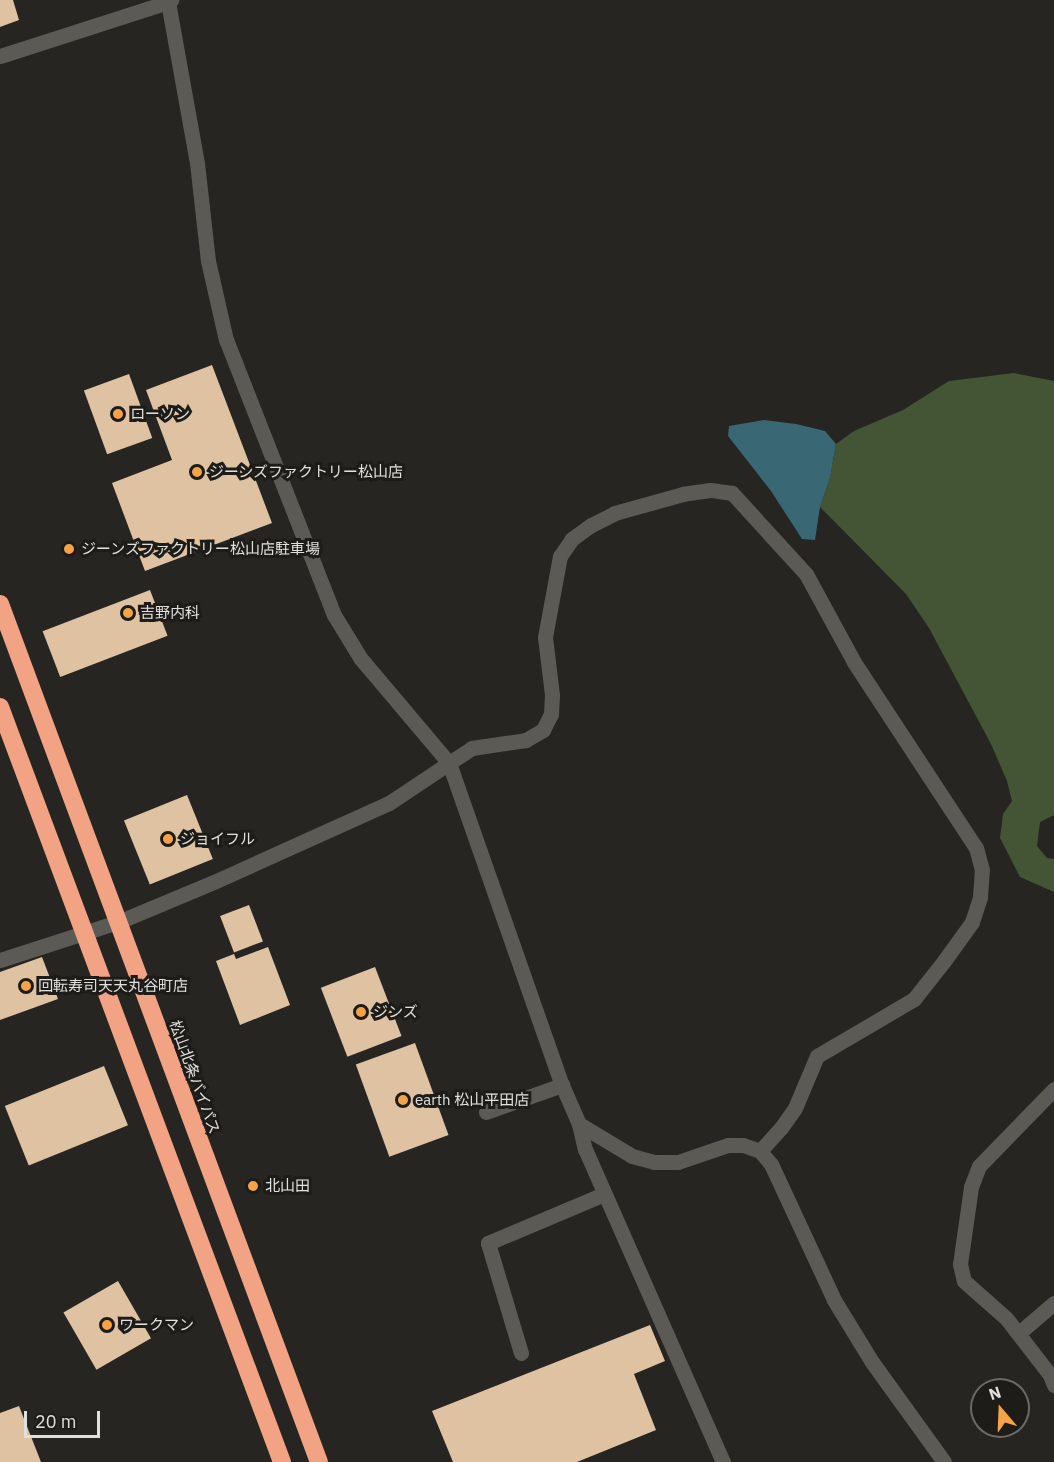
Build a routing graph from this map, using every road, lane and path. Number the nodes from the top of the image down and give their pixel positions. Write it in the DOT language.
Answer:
graph roads {
  1 [pos="170,1"];
  2 [pos="0,56"];
  3 [pos="0,604"];
  4 [pos="0,707"];
  5 [pos="449,763"];
  6 [pos="118,922"];
  7 [pos="86,931"];
  8 [pos="0,960"];
  9 [pos="562,1085"];
  10 [pos="1054,1089"];
  11 [pos="486,1112"];
  12 [pos="579,1124"];
  13 [pos="760,1151"];
  14 [pos="604,1194"];
  15 [pos="1054,1303"];
  16 [pos="1019,1333"];
  17 [pos="521,1353"];
  18 [pos="1054,1385"];
  19 [pos="282,1462"];
  20 [pos="319,1462"];
  21 [pos="723,1462"];
  22 [pos="944,1462"];
  1 -- 2 [label="street"];
  1 -- 5 [label="street"];
  3 -- 6 [label="highway, 松山北条バイパス"];
  4 -- 7 [label="highway"];
  5 -- 6 [label="street"];
  5 -- 9 [label="street"];
  5 -- 13 [label="street"];
  6 -- 7 [label="street"];
  6 -- 20 [label="highway, 松山北条バイパス"];
  7 -- 8 [label="street"];
  7 -- 19 [label="highway"];
  9 -- 11 [label="street"];
  9 -- 12 [label="street"];
  10 -- 16 [label="street"];
  12 -- 13 [label="street"];
  12 -- 14 [label="street"];
  13 -- 22 [label="street"];
  14 -- 17 [label="street"];
  14 -- 21 [label="street"];
  15 -- 16 [label="street"];
  16 -- 18 [label="street"];
}
